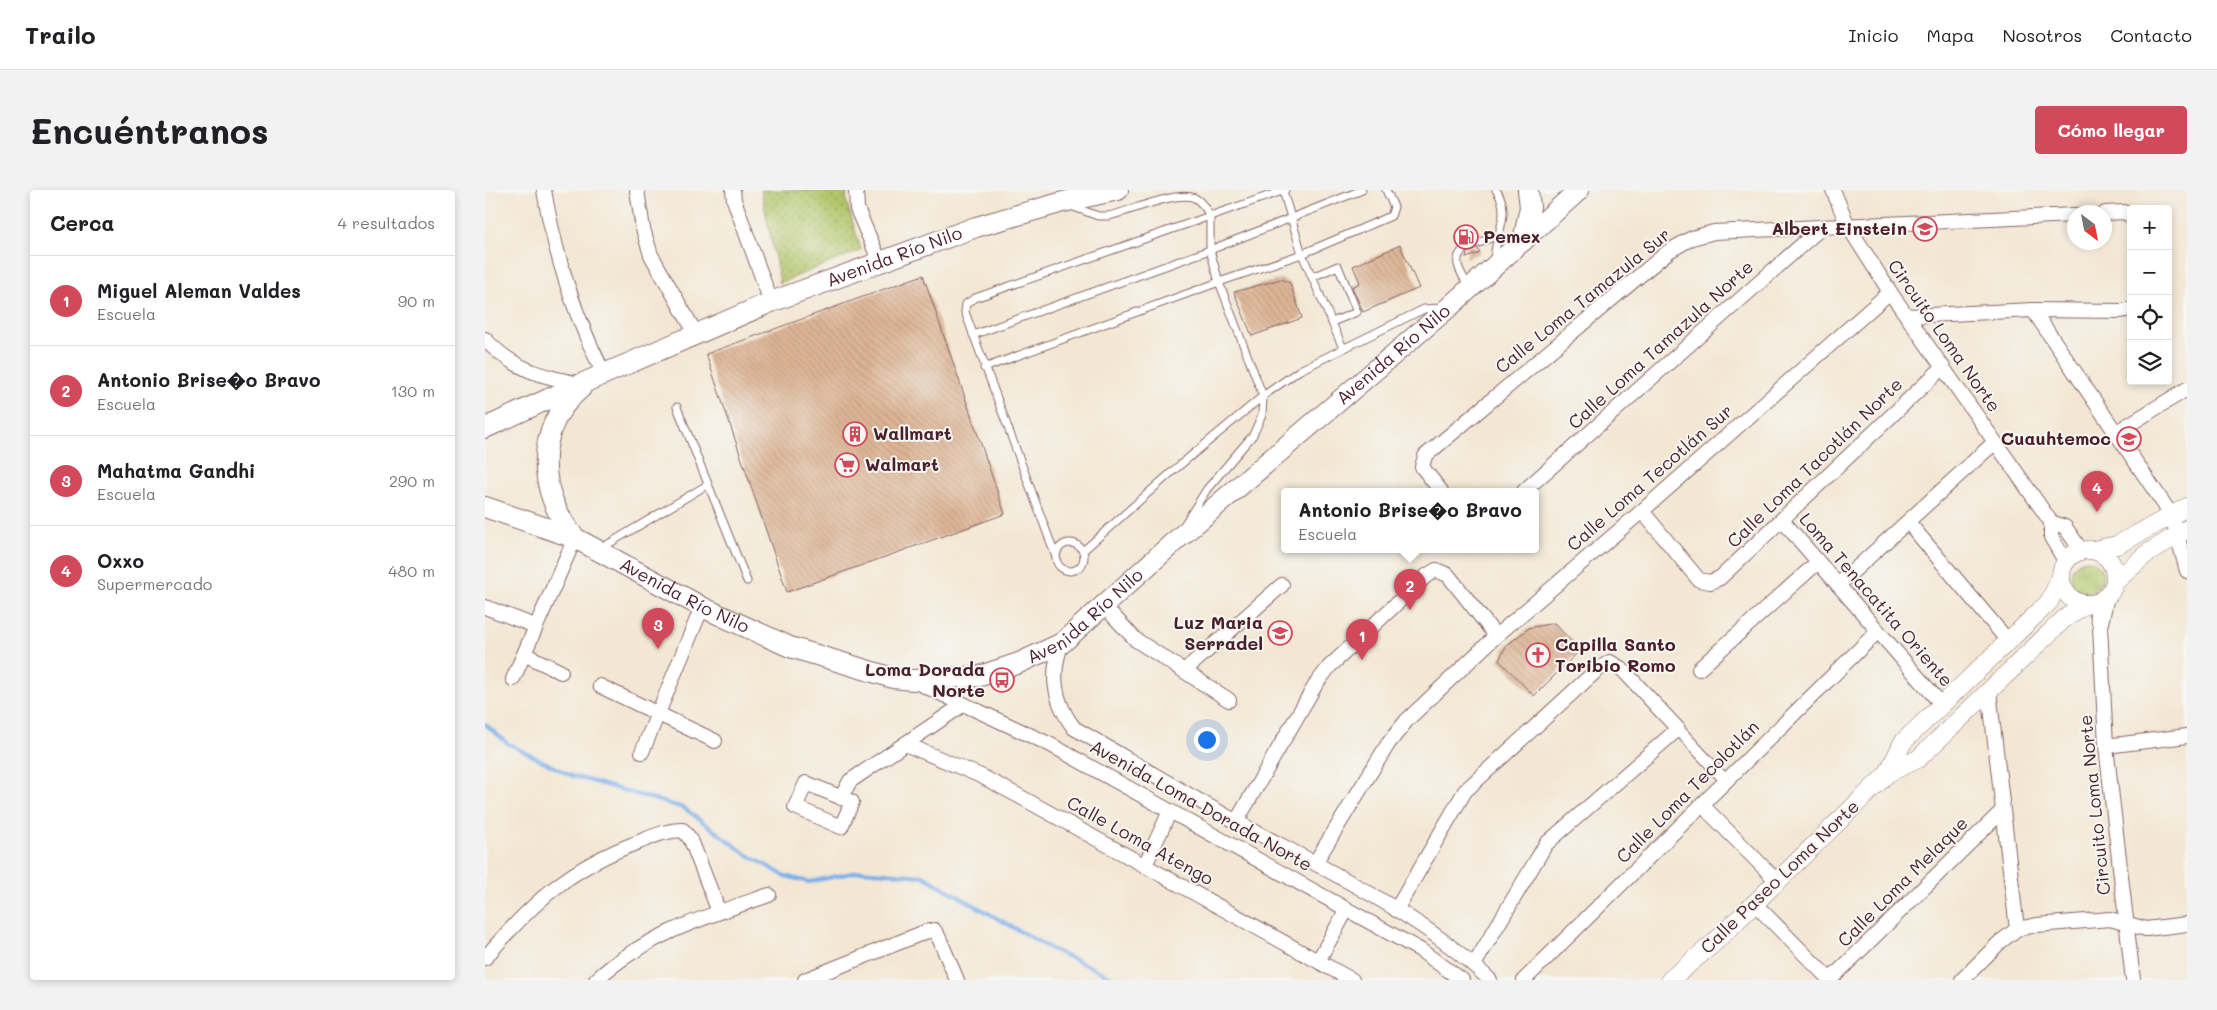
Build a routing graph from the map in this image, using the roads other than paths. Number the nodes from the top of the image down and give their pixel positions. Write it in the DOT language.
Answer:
graph roads {
  1 [pos="545,190"];
  2 [pos="637,190"];
  3 [pos="733,190"];
  4 [pos="856,190"];
  5 [pos="1118,190"];
  6 [pos="1362,190"];
  7 [pos="1386,190"];
  8 [pos="1496,190"];
  9 [pos="1528,190"];
  10 [pos="1579,190"];
  11 [pos="1833,190"];
  12 [pos="1284,191"];
  13 [pos="1063,202"];
  14 [pos="2112,213"];
  15 [pos="2127,214"];
  16 [pos="2067,215"];
  17 [pos="1210,216"];
  18 [pos="1291,216"];
  19 [pos="1848,226"];
  20 [pos="1822,227"];
  21 [pos="1498,235"];
  22 [pos="1523,241"];
  23 [pos="1476,244"];
  24 [pos="1210,250"];
  25 [pos="1463,250"];
  26 [pos="1302,254"];
  27 [pos="880,262"];
  28 [pos="1494,266"];
  29 [pos="1312,277"];
  30 [pos="1219,282"];
  31 [pos="1470,288"];
  32 [pos="1890,292"];
  33 [pos="771,302"];
  34 [pos="1448,308"];
  35 [pos="2033,310"];
  36 [pos="2127,310"];
  37 [pos="1907,316"];
  38 [pos="1332,322"];
  39 [pos="696,334"];
  40 [pos="973,335"];
  41 [pos="485,339"];
  42 [pos="1343,348"];
  43 [pos="1943,367"];
  44 [pos="984,368"];
  45 [pos="604,374"];
  46 [pos="581,384"];
  47 [pos="2187,389"];
  48 [pos="1263,396"];
  49 [pos="677,407"];
  50 [pos="485,428"];
  51 [pos="2115,433"];
  52 [pos="1995,442"];
  53 [pos="707,484"];
  54 [pos="1439,488"];
  55 [pos="1527,488"];
  56 [pos="487,504"];
  57 [pos="2180,511"];
  58 [pos="1642,512"];
  59 [pos="1782,520"];
  60 [pos="1908,522"];
  61 [pos="2051,522"];
  62 [pos="2182,532"];
  63 [pos="575,538"];
  64 [pos="1174,542"];
  65 [pos="598,550"];
  66 [pos="2087,550"];
  67 [pos="1083,551"];
  68 [pos="1055,557"];
  69 [pos="2065,561"];
  70 [pos="1818,562"];
  71 [pos="2187,571"];
  72 [pos="2061,579"];
  73 [pos="747,581"];
  74 [pos="1282,585"];
  75 [pos="1838,585"];
  76 [pos="2100,597"];
  77 [pos="1103,606"];
  78 [pos="485,607"];
  79 [pos="702,607"];
  80 [pos="535,626"];
  81 [pos="1878,631"];
  82 [pos="1496,636"];
  83 [pos="2008,641"];
  84 [pos="1062,643"];
  85 [pos="524,654"];
  86 [pos="1699,669"];
  87 [pos="1184,671"];
  88 [pos="561,672"];
  89 [pos="513,679"];
  90 [pos="913,680"];
  91 [pos="601,686"];
  92 [pos="1989,691"];
  93 [pos="1229,700"];
  94 [pos="964,704"];
  95 [pos="1942,705"];
  96 [pos="658,714"];
  97 [pos="1678,729"];
  98 [pos="2187,736"];
  99 [pos="715,742"];
  100 [pos="905,744"];
  101 [pos="2107,746"];
  102 [pos="642,752"];
  103 [pos="1888,773"];
  104 [pos="1726,781"];
  105 [pos="841,798"];
  106 [pos="1702,805"];
  107 [pos="1170,811"];
  108 [pos="2002,811"];
  109 [pos="1236,822"];
  110 [pos="1315,863"];
  111 [pos="1145,865"];
  112 [pos="1777,882"];
  113 [pos="769,895"];
  114 [pos="1755,904"];
  115 [pos="1347,909"];
  116 [pos="1396,910"];
  117 [pos="719,912"];
  118 [pos="2126,924"];
  119 [pos="2187,924"];
  120 [pos="2017,929"];
  121 [pos="485,958"];
  122 [pos="1318,961"];
  123 [pos="1474,965"];
  124 [pos="596,980"];
  125 [pos="805,980"];
  126 [pos="957,980"];
  127 [pos="1352,980"];
  128 [pos="1461,980"];
  129 [pos="1490,980"];
  130 [pos="1524,980"];
  131 [pos="1670,980"];
  132 [pos="1830,980"];
  133 [pos="1962,980"];
  134 [pos="2133,980"];
  1 -- 45 [label="street"];
  2 -- 39 [label="street"];
  3 -- 33 [label="street"];
  4 -- 27 [label="street"];
  5 -- 13 [label="main road, Avenida Río Nilo"];
  6 -- 18 [label="lane"];
  7 -- 26 [label="lane"];
  8 -- 21 [label="lane"];
  9 -- 22 [label="main road"];
  10 -- 22 [label="main road, Avenida Río Nilo"];
  11 -- 19 [label="street, Circuito Loma Norte"];
  12 -- 17 [label="lane"];
  12 -- 18 [label="lane"];
  13 -- 17 [label="lane"];
  13 -- 27 [label="main road, Avenida Río Nilo"];
  14 -- 15 [label="street"];
  16 -- 19 [label="street, Calle Loma Tamazula Sur"];
  17 -- 24 [label="lane"];
  17 -- 40 [label="lane"];
  18 -- 24 [label="lane"];
  18 -- 26 [label="lane"];
  19 -- 20 [label="street, Calle Loma Tamazula Sur"];
  19 -- 32 [label="street, Circuito Loma Norte"];
  20 -- 54 [label="street, Calle Loma Tamazula Sur"];
  20 -- 55 [label="street, Calle Loma Tamazula Norte"];
  21 -- 23 [label="lane"];
  21 -- 28 [label="lane"];
  22 -- 28 [label="main road, Avenida Río Nilo"];
  24 -- 30 [label="lane"];
  24 -- 40 [label="lane"];
  25 -- 31 [label="lane"];
  26 -- 29 [label="lane"];
  26 -- 30 [label="lane"];
  27 -- 33 [label="main road, Avenida Río Nilo"];
  28 -- 31 [label="main road, Avenida Río Nilo"];
  29 -- 38 [label="lane"];
  29 -- 38 [label="lane"];
  30 -- 44 [label="lane"];
  30 -- 48 [label="lane"];
  31 -- 34 [label="main road, Avenida Río Nilo"];
  32 -- 37 [label="street, Circuito Loma Norte"];
  32 -- 58 [label="street, Calle Loma Tecotlán Sur"];
  33 -- 39 [label="main road, Avenida Río Nilo"];
  34 -- 42 [label="lane"];
  34 -- 64 [label="main road, Avenida Río Nilo"];
  35 -- 36 [label="street"];
  35 -- 37 [label="street"];
  35 -- 51 [label="street"];
  37 -- 43 [label="street, Circuito Loma Norte"];
  38 -- 42 [label="lane"];
  39 -- 45 [label="main road, Avenida Río Nilo"];
  40 -- 44 [label="lane"];
  41 -- 46 [label="street"];
  42 -- 48 [label="lane"];
  43 -- 52 [label="street, Circuito Loma Norte"];
  43 -- 59 [label="street, Calle Loma Tacotlán Norte"];
  44 -- 68 [label="lane"];
  45 -- 46 [label="main road, Avenida Río Nilo"];
  45 -- 63 [label="main road"];
  46 -- 50 [label="main road, Avenida Río Nilo"];
  47 -- 51 [label="street"];
  48 -- 64 [label="lane"];
  48 -- 67 [label="lane"];
  49 -- 53 [label="lane"];
  51 -- 57 [label="street"];
  52 -- 60 [label="street"];
  52 -- 61 [label="street, Circuito Loma Norte"];
  53 -- 65 [label="lane"];
  53 -- 73 [label="lane"];
  56 -- 63 [label="main road, Avenida Río Nilo"];
  57 -- 62 [label="street"];
  57 -- 66 [label="street"];
  58 -- 59 [label="street, Calle Loma Tacotlán Norte"];
  58 -- 82 [label="street, Calle Loma Tecotlán Sur"];
  59 -- 70 [label="street, Loma Tenacatita Oriente"];
  60 -- 75 [label="street"];
  60 -- 83 [label="street"];
  61 -- 66 [label="street, Circuito Loma Norte"];
  61 -- 69 [label="street, Circuito Loma Norte"];
  62 -- 71 [label="street"];
  62 -- 76 [label="street, Calle Paseo Loma Norte"];
  63 -- 65 [label="main road, Avenida Río Nilo"];
  63 -- 80 [label="street"];
  64 -- 77 [label="main road, Avenida Río Nilo"];
  65 -- 79 [label="main road, Avenida Río Nilo"];
  66 -- 69 [label="street"];
  66 -- 76 [label="street"];
  67 -- 68 [label="lane"];
  67 -- 68 [label="lane"];
  69 -- 72 [label="street"];
  70 -- 75 [label="street, Loma Tenacatita Oriente"];
  70 -- 86 [label="street"];
  72 -- 76 [label="street"];
  72 -- 83 [label="street, Calle Paseo Loma Norte"];
  74 -- 87 [label="street"];
  75 -- 81 [label="street, Loma Tenacatita Oriente"];
  76 -- 92 [label="street, Calle Paseo Loma Norte"];
  76 -- 101 [label="street, Circuito Loma Norte"];
  77 -- 84 [label="main road, Avenida Río Nilo"];
  77 -- 87 [label="street"];
  78 -- 80 [label="street"];
  79 -- 90 [label="main road, Avenida Río Nilo"];
  79 -- 96 [label="street"];
  80 -- 85 [label="street"];
  81 -- 95 [label="street, Loma Tenacatita Oriente"];
  81 -- 104 [label="street, Calle Loma Tecolotlán"];
  82 -- 109 [label="street"];
  82 -- 110 [label="street, Calle Loma Tecotlán Sur"];
  83 -- 95 [label="street, Calle Paseo Loma Norte"];
  84 -- 90 [label="main road, Avenida Río Nilo"];
  84 -- 109 [label="street, Avenida Loma Dorada Norte"];
  85 -- 88 [label="street"];
  85 -- 89 [label="street"];
  87 -- 93 [label="street"];
  90 -- 94 [label="street, Avenida Loma Dorada Norte"];
  91 -- 96 [label="street"];
  92 -- 103 [label="street, Calle Paseo Loma Norte"];
  92 -- 108 [label="street"];
  94 -- 100 [label="street"];
  94 -- 107 [label="street, Avenida Loma Dorada Norte"];
  95 -- 103 [label="street, Calle Paseo Loma Norte"];
  96 -- 99 [label="street"];
  96 -- 102 [label="street"];
  97 -- 104 [label="street"];
  97 -- 116 [label="street"];
  97 -- 123 [label="street"];
  98 -- 101 [label="street"];
  100 -- 105 [label="street"];
  100 -- 111 [label="street, Calle Loma Atengo"];
  101 -- 118 [label="street, Circuito Loma Norte"];
  103 -- 112 [label="street, Calle Paseo Loma Norte"];
  104 -- 106 [label="street, Calle Loma Tecolotlán"];
  106 -- 112 [label="street"];
  106 -- 130 [label="street, Calle Loma Tecolotlán"];
  107 -- 111 [label="street"];
  107 -- 115 [label="street, Avenida Loma Dorada Norte"];
  108 -- 120 [label="street"];
  108 -- 132 [label="street, Calle Loma Melaque"];
  109 -- 110 [label="street, Avenida Loma Dorada Norte"];
  110 -- 116 [label="street, Avenida Loma Dorada Norte"];
  111 -- 122 [label="street, Calle Loma Atengo"];
  112 -- 114 [label="street, Calle Paseo Loma Norte"];
  113 -- 117 [label="street"];
  114 -- 131 [label="street, Calle Paseo Loma Norte"];
  114 -- 132 [label="street"];
  115 -- 122 [label="street"];
  115 -- 128 [label="street, Avenida Loma Dorada Norte"];
  116 -- 123 [label="street, Avenida Loma Dorada Norte"];
  117 -- 121 [label="street"];
  117 -- 124 [label="street"];
  118 -- 119 [label="street"];
  118 -- 120 [label="street"];
  118 -- 134 [label="street, Circuito Loma Norte"];
  120 -- 133 [label="street"];
  122 -- 127 [label="street, Calle Loma Atengo"];
  123 -- 129 [label="street, Avenida Loma Dorada Norte"];
  125 -- 126 [label="street"];
}
